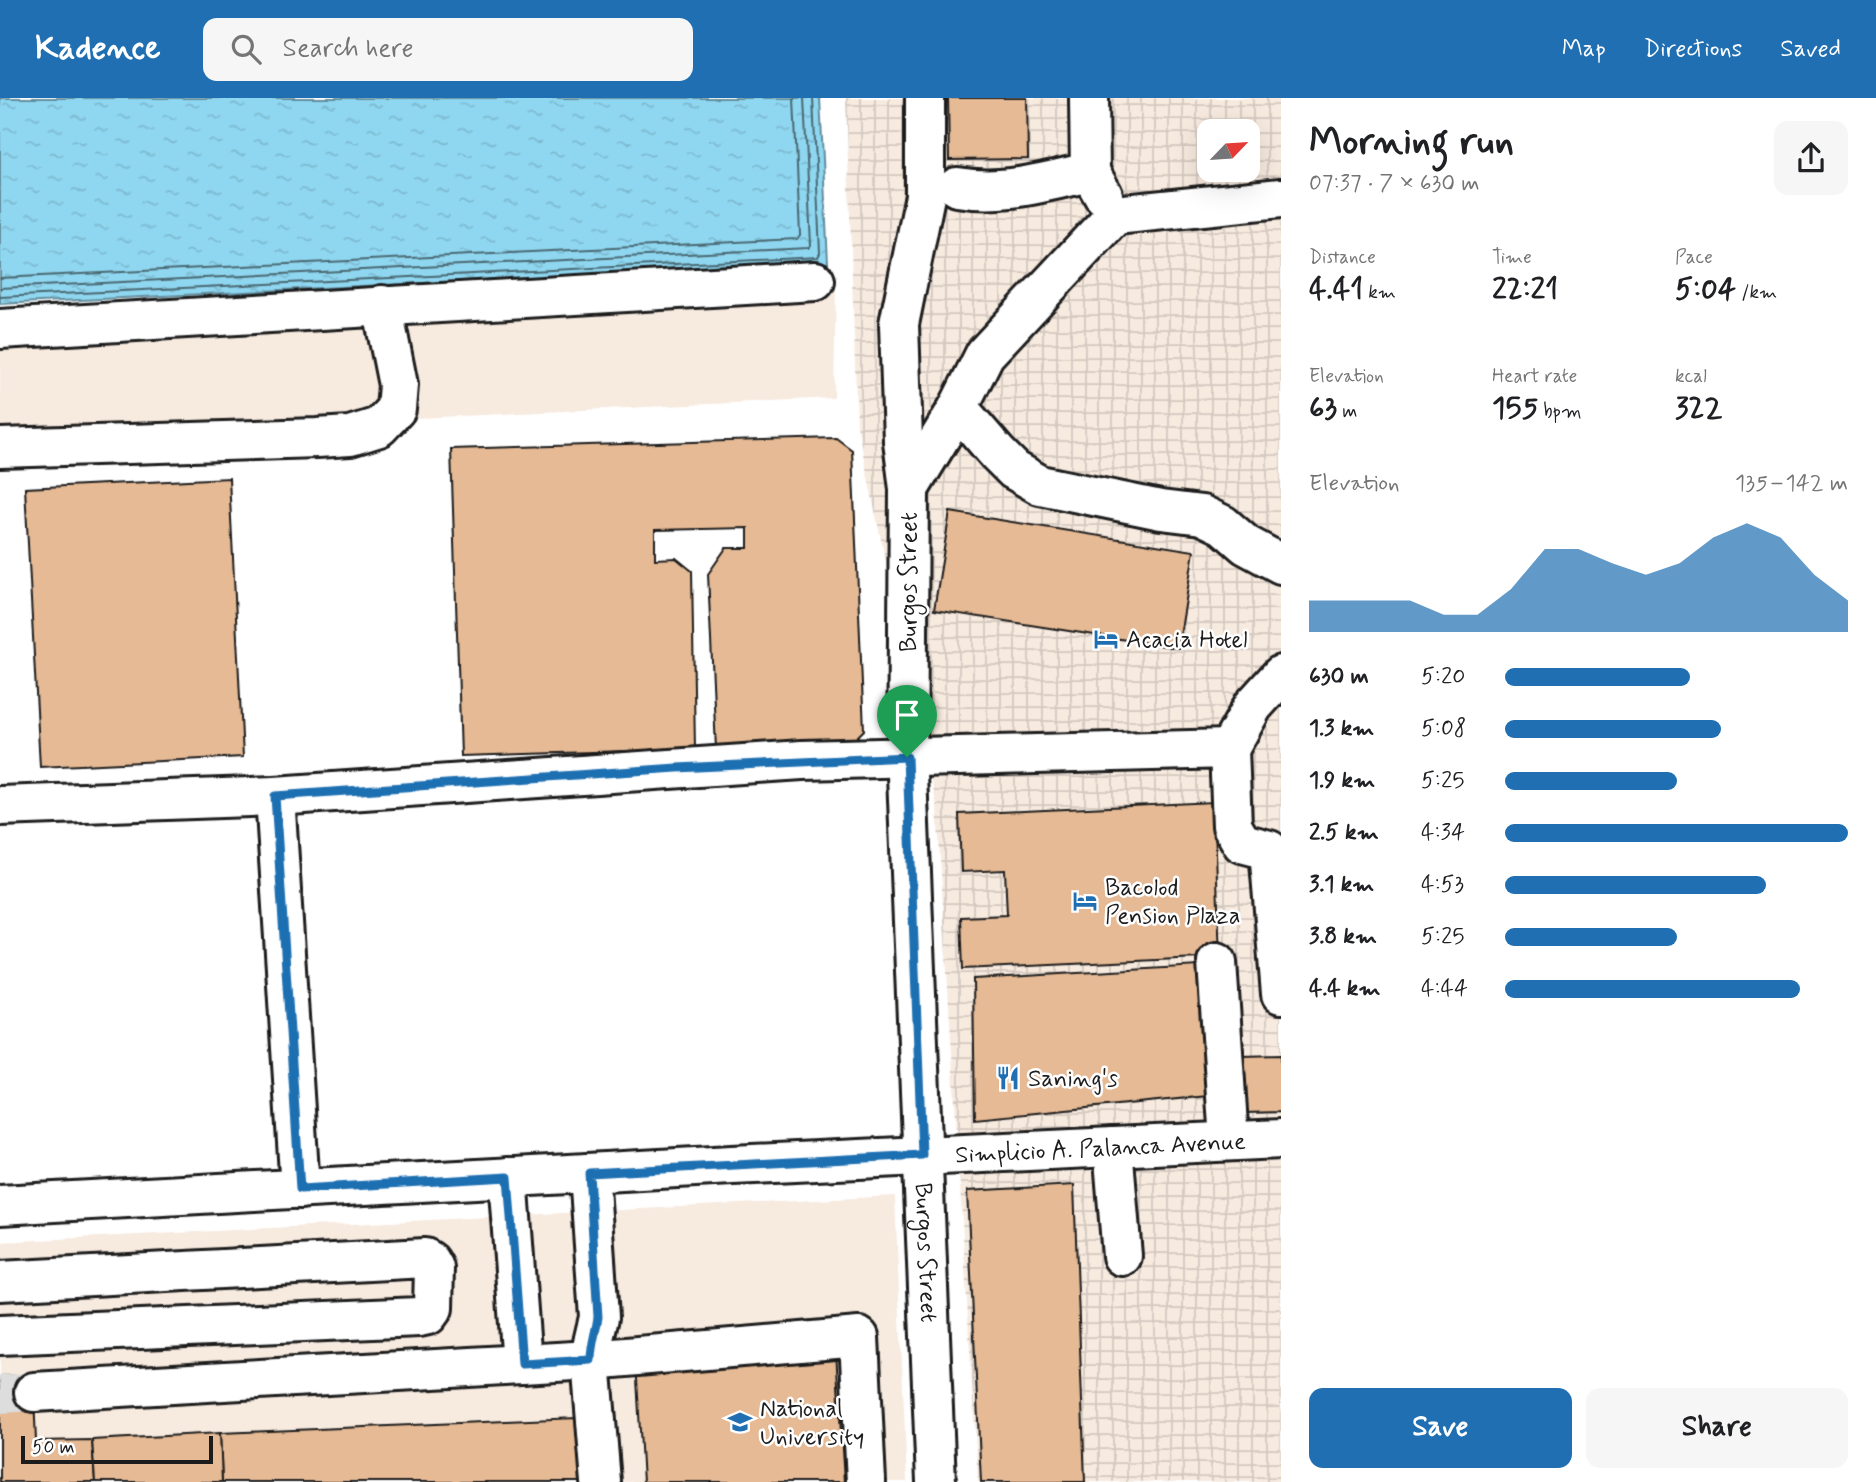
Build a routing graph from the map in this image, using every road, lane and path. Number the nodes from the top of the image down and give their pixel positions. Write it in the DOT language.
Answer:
graph roads {
  1 [pos="925,98"];
  2 [pos="1089,98"];
  3 [pos="1090,172"];
  4 [pos="957,187"];
  5 [pos="1281,198"];
  6 [pos="1115,215"];
  7 [pos="815,281"];
  8 [pos="382,305"];
  9 [pos="0,329"];
  10 [pos="958,408"];
  11 [pos="0,448"];
  12 [pos="909,489"];
  13 [pos="1281,564"];
  14 [pos="1281,675"];
  15 [pos="1229,749"];
  16 [pos="907,757"];
  17 [pos="275,796"];
  18 [pos="0,806"];
  19 [pos="1275,849"];
  20 [pos="1217,962"];
  21 [pos="1281,994"];
  22 [pos="1281,1139"];
  23 [pos="1229,1141"];
  24 [pos="1113,1147"];
  25 [pos="922,1155"];
  26 [pos="577,1173"];
  27 [pos="508,1177"];
  28 [pos="300,1189"];
  29 [pos="0,1205"];
  30 [pos="1122,1256"];
  31 [pos="0,1281"];
  32 [pos="330,1319"];
  33 [pos="0,1335"];
  34 [pos="591,1353"];
  35 [pos="522,1364"];
  36 [pos="333,1375"];
  37 [pos="34,1392"];
  38 [pos="601,1482"];
  39 [pos="866,1482"];
  40 [pos="936,1482"];
  1 -- 12 [label="street"];
  2 -- 3 [label="street"];
  3 -- 4 [label="street"];
  3 -- 6 [label="street"];
  5 -- 6 [label="street"];
  6 -- 10 [label="street, Burgos Street"];
  7 -- 8 [label="street"];
  8 -- 9 [label="street"];
  8 -- 11 [label="street"];
  10 -- 12 [label="street, Burgos Street"];
  10 -- 13 [label="street"];
  12 -- 16 [label="street, Burgos Street"];
  14 -- 15 [label="street"];
  15 -- 16 [label="street"];
  15 -- 19 [label="street"];
  16 -- 17 [label="street"];
  16 -- 25 [label="street, Burgos Street"];
  17 -- 18 [label="street"];
  17 -- 28 [label="street"];
  19 -- 21 [label="street"];
  20 -- 23 [label="street"];
  22 -- 23 [label="street, Simplicio A. Palanca Avenue"];
  23 -- 24 [label="street, Simplicio A. Palanca Avenue"];
  24 -- 25 [label="street, Simplicio A. Palanca Avenue"];
  24 -- 30 [label="street"];
  25 -- 26 [label="street, Simplicio A. Palanca Avenue"];
  25 -- 40 [label="street, Burgos Street"];
  26 -- 27 [label="street, Simplicio A. Palanca Avenue"];
  26 -- 34 [label="street"];
  27 -- 28 [label="street, Simplicio A. Palanca Avenue"];
  27 -- 35 [label="street"];
  28 -- 29 [label="street, Simplicio A. Palanca Avenue"];
  31 -- 32 [label="street"];
  32 -- 33 [label="street"];
  32 -- 36 [label="street"];
  34 -- 35 [label="street"];
  34 -- 38 [label="street"];
  34 -- 39 [label="street"];
  35 -- 36 [label="street"];
  36 -- 37 [label="street"];
}
